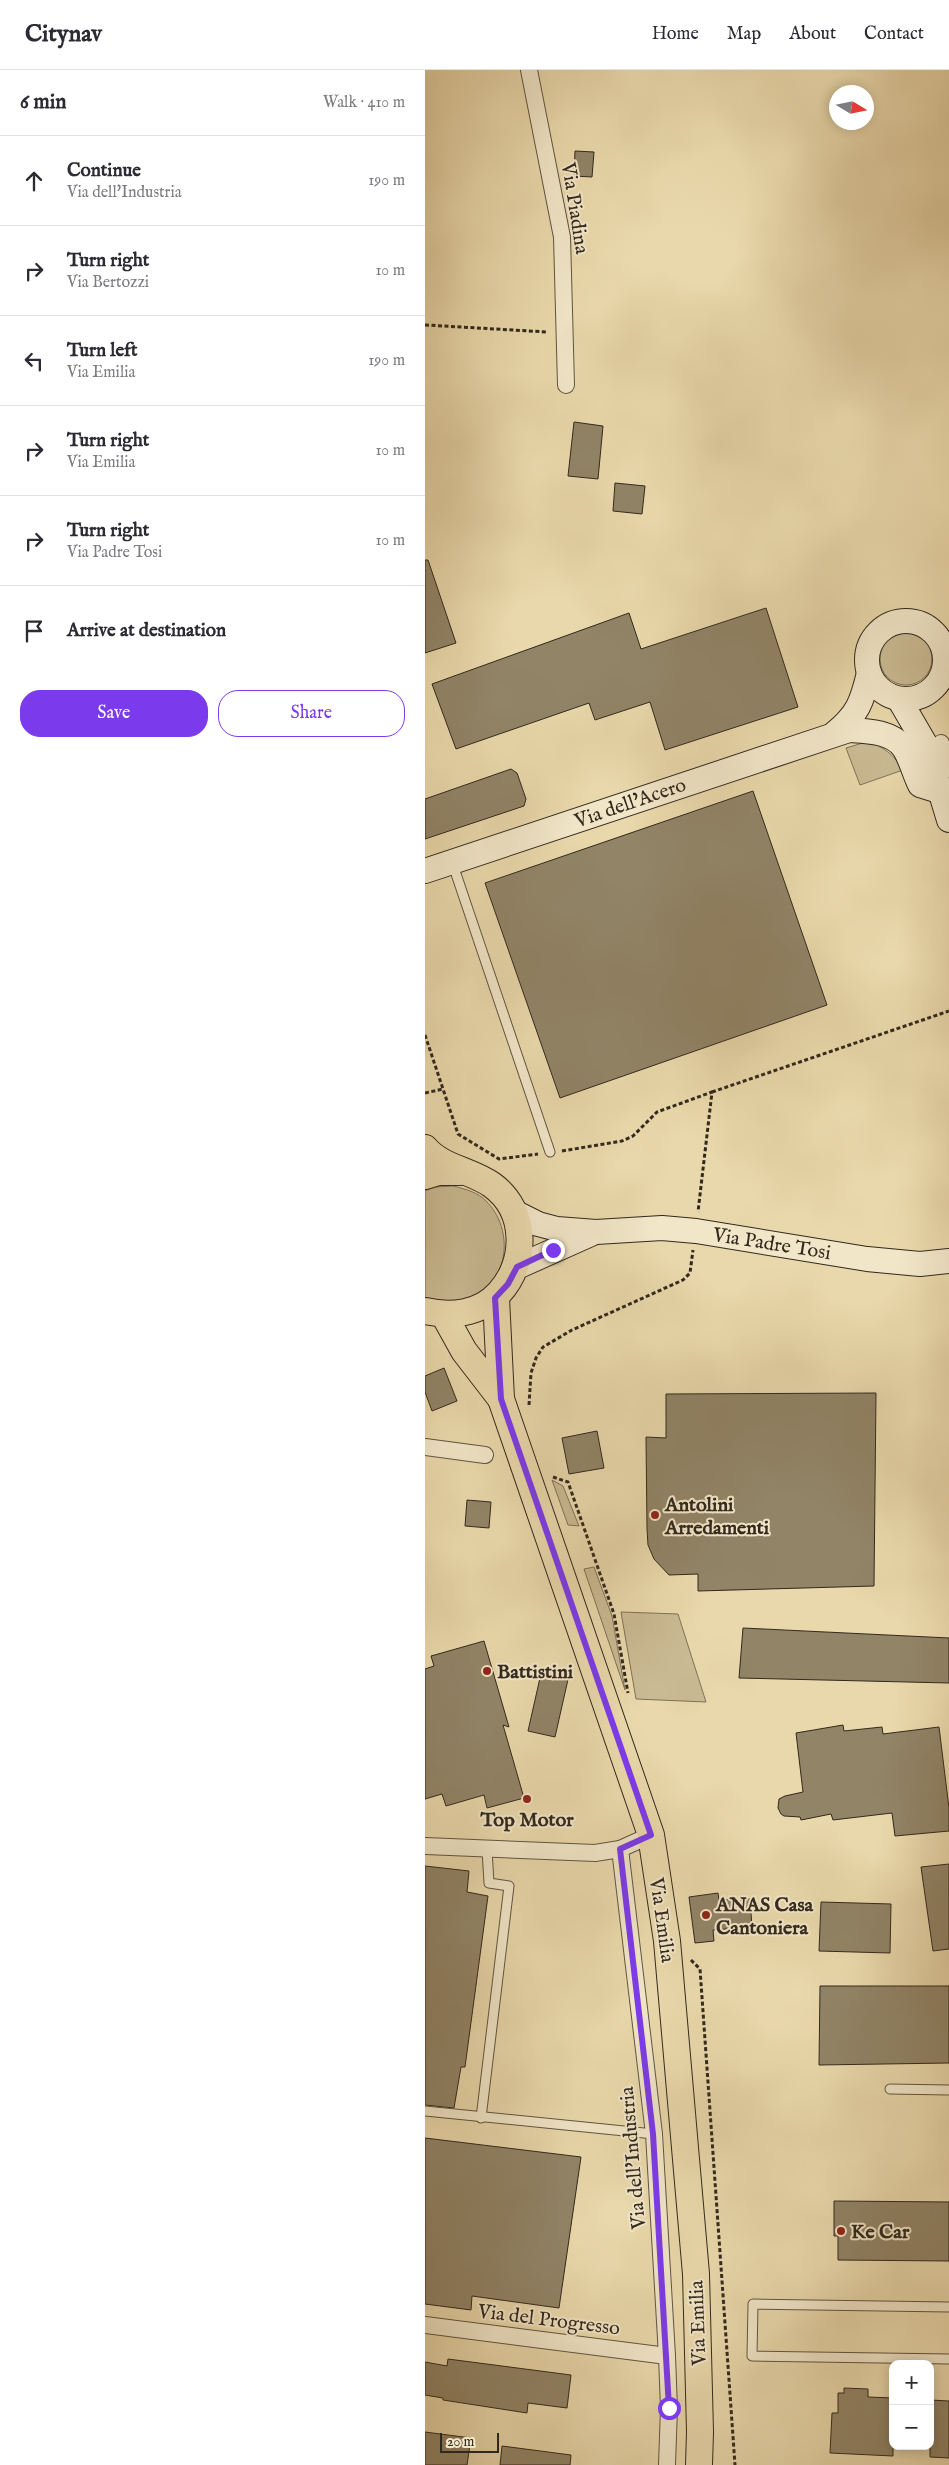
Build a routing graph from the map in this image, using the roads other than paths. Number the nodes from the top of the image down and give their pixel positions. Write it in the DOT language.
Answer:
graph roads {
  1 [pos="529,70"];
  2 [pos="566,385"];
  3 [pos="944,639"];
  4 [pos="869,673"];
  5 [pos="940,679"];
  6 [pos="895,698"];
  7 [pos="842,731"];
  8 [pos="939,743"];
  9 [pos="949,769"];
  10 [pos="939,791"];
  11 [pos="949,820"];
  12 [pos="452,862"];
  13 [pos="425,871"];
  14 [pos="425,1148"];
  15 [pos="551,1152"];
  16 [pos="460,1172"];
  17 [pos="425,1176"];
  18 [pos="514,1212"];
  19 [pos="595,1232"];
  20 [pos="949,1262"];
  21 [pos="517,1267"];
  22 [pos="495,1298"];
  23 [pos="435,1313"];
  24 [pos="501,1399"];
  25 [pos="425,1447"];
  26 [pos="485,1455"];
  27 [pos="651,1835"];
  28 [pos="425,1846"];
  29 [pos="620,1849"];
  30 [pos="487,1850"];
  31 [pos="890,2088"];
  32 [pos="949,2090"];
  33 [pos="425,2111"];
  34 [pos="481,2118"];
  35 [pos="684,2130"];
  36 [pos="653,2134"];
  37 [pos="949,2307"];
  38 [pos="425,2325"];
  39 [pos="667,2356"];
  40 [pos="949,2359"];
  41 [pos="700,2432"];
  42 [pos="667,2465"];
  43 [pos="699,2465"];
  44 [pos="711,2465"];
  1 -- 2 [label="street, Via Piadina"];
  3 -- 4 [label="street"];
  3 -- 5 [label="street"];
  4 -- 6 [label="street"];
  4 -- 7 [label="street, Via dell'Acero"];
  5 -- 6 [label="street"];
  5 -- 8 [label="street"];
  6 -- 7 [label="street, Via dell'Acero"];
  6 -- 8 [label="street"];
  7 -- 10 [label="street, Via dell'Acero"];
  7 -- 12 [label="street, Via dell'Acero"];
  8 -- 9 [label="street"];
  8 -- 10 [label="street"];
  10 -- 11 [label="street"];
  12 -- 13 [label="street, Via dell'Acero"];
  12 -- 15 [label="lane"];
  14 -- 16 [label="main road, Via Emilia"];
  16 -- 17 [label="main road, Via Emilia"];
  16 -- 18 [label="main road, Via Emilia"];
  18 -- 19 [label="street, Via Padre Tosi"];
  18 -- 21 [label="main road, Via Emilia"];
  19 -- 20 [label="street, Via Padre Tosi"];
  19 -- 21 [label="street, Via Padre Tosi"];
  21 -- 22 [label="main road, Via Emilia"];
  22 -- 23 [label="main road, Via Emilia"];
  22 -- 24 [label="main road, Via Emilia"];
  23 -- 24 [label="main road, Via Emilia"];
  24 -- 27 [label="main road, Via Emilia"];
  25 -- 26 [label="street"];
  27 -- 29 [label="street"];
  27 -- 35 [label="main road, Via Emilia"];
  28 -- 30 [label="street"];
  29 -- 30 [label="street"];
  29 -- 36 [label="street, Via dell'Industria"];
  30 -- 34 [label="lane"];
  31 -- 32 [label="lane"];
  33 -- 34 [label="lane"];
  34 -- 36 [label="lane"];
  35 -- 36 [label="street"];
  35 -- 41 [label="main road, Via Emilia"];
  36 -- 39 [label="street, Via dell'Industria"];
  37 -- 40 [label="lane"];
  38 -- 39 [label="street, Via del Progresso"];
  39 -- 42 [label="street, Via dell'Industria"];
  41 -- 43 [label="main road, Via Emilia"];
  41 -- 44 [label="street"];
}
